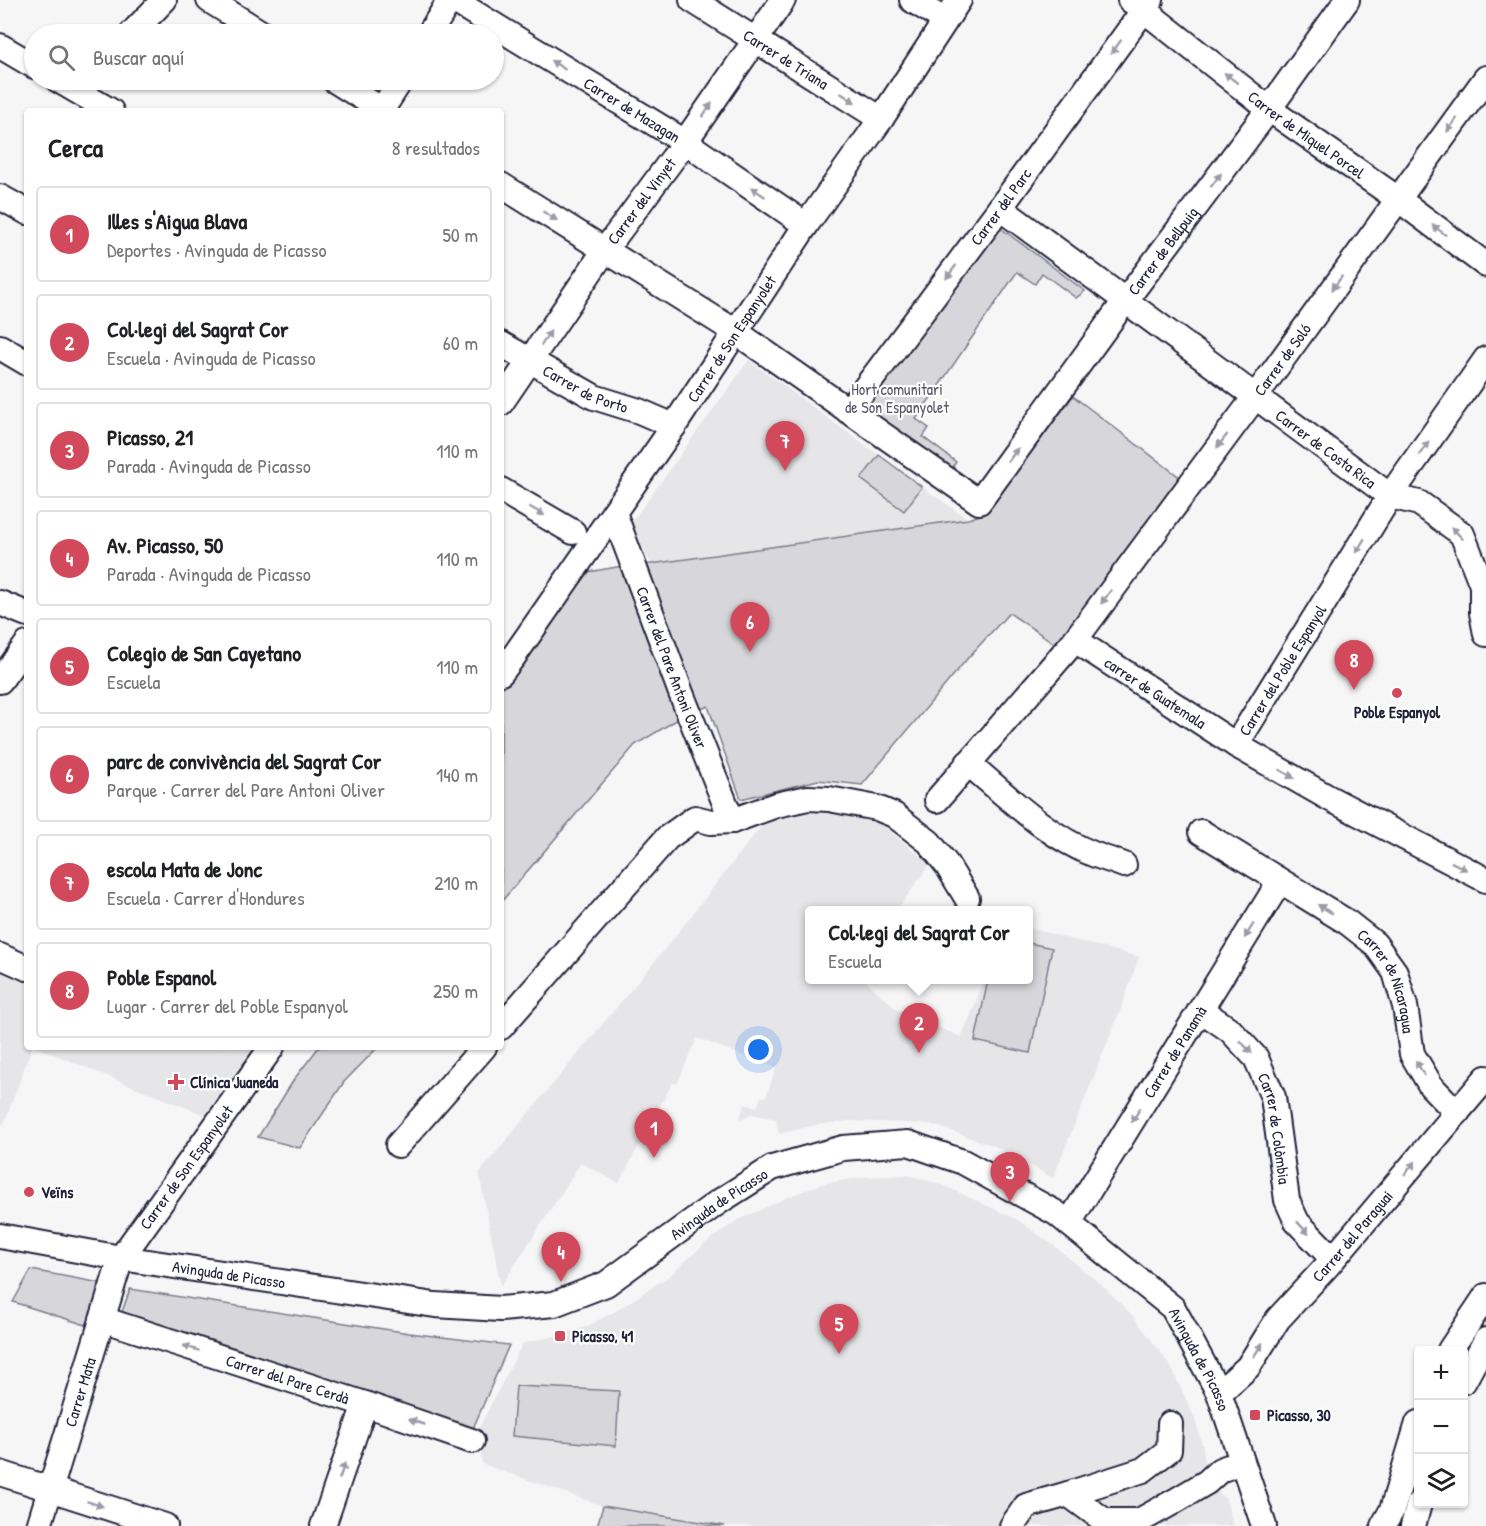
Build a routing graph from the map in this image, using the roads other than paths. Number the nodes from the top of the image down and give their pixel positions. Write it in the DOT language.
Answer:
graph roads {
  1 [pos="164,0"];
  2 [pos="209,0"];
  3 [pos="452,0"];
  4 [pos="692,0"];
  5 [pos="783,0"];
  6 [pos="912,0"];
  7 [pos="959,0"];
  8 [pos="1347,0"];
  9 [pos="1142,3"];
  10 [pos="945,20"];
  11 [pos="141,24"];
  12 [pos="247,24"];
  13 [pos="436,24"];
  14 [pos="491,24"];
  15 [pos="504,32"];
  16 [pos="755,39"];
  17 [pos="0,46"];
  18 [pos="24,60"];
  19 [pos="1486,78"];
  20 [pos="83,90"];
  21 [pos="349,90"];
  22 [pos="395,90"];
  23 [pos="107,108"];
  24 [pos="377,108"];
  25 [pos="384,108"];
  26 [pos="1269,109"];
  27 [pos="881,119"];
  28 [pos="685,142"];
  29 [pos="504,187"];
  30 [pos="0,196"];
  31 [pos="1398,199"];
  32 [pos="1000,208"];
  33 [pos="24,210"];
  34 [pos="806,225"];
  35 [pos="605,250"];
  36 [pos="1486,265"];
  37 [pos="1125,301"];
  38 [pos="736,332"];
  39 [pos="504,346"];
  40 [pos="0,347"];
  41 [pos="1486,359"];
  42 [pos="24,361"];
  43 [pos="530,362"];
  44 [pos="1256,397"];
  45 [pos="504,400"];
  46 [pos="848,411"];
  47 [pos="674,426"];
  48 [pos="504,492"];
  49 [pos="1390,496"];
  50 [pos="614,513"];
  51 [pos="573,532"];
  52 [pos="1484,585"];
  53 [pos="0,603"];
  54 [pos="24,613"];
  55 [pos="1486,634"];
  56 [pos="1075,640"];
  57 [pos="24,648"];
  58 [pos="505,659"];
  59 [pos="0,681"];
  60 [pos="1236,746"];
  61 [pos="968,763"];
  62 [pos="937,800"];
  63 [pos="732,821"];
  64 [pos="1201,832"];
  65 [pos="1124,865"];
  66 [pos="1486,880"];
  67 [pos="1280,881"];
  68 [pos="967,898"];
  69 [pos="0,956"];
  70 [pos="24,967"];
  71 [pos="1201,1010"];
  72 [pos="504,1024"];
  73 [pos="270,1050"];
  74 [pos="481,1050"];
  75 [pos="1486,1078"];
  76 [pos="1457,1113"];
  77 [pos="398,1145"];
  78 [pos="1069,1223"];
  79 [pos="0,1236"];
  80 [pos="121,1258"];
  81 [pos="1333,1259"];
  82 [pos="1486,1296"];
  83 [pos="102,1319"];
  84 [pos="1486,1340"];
  85 [pos="1453,1346"];
  86 [pos="1468,1374"];
  87 [pos="1219,1393"];
  88 [pos="365,1404"];
  89 [pos="1170,1424"];
  90 [pos="1414,1439"];
  91 [pos="472,1441"];
  92 [pos="1228,1467"];
  93 [pos="0,1473"];
  94 [pos="50,1490"];
  95 [pos="1068,1494"];
  96 [pos="1418,1508"];
  97 [pos="39,1526"];
  98 [pos="165,1526"];
  99 [pos="323,1526"];
  100 [pos="1012,1526"];
  101 [pos="1264,1526"];
  102 [pos="1383,1526"];
  103 [pos="1413,1526"];
  1 -- 11 [label="street"];
  2 -- 12 [label="street"];
  3 -- 13 [label="street"];
  14 -- 3 [label="street, Carrer de Mazagan, one-way"];
  4 -- 16 [label="street, Carrer de Triana"];
  5 -- 16 [label="street, Carrer del Vinyet"];
  6 -- 10 [label="street"];
  7 -- 10 [label="street, Carrer de Son Espanyolet"];
  8 -- 26 [label="street, Carrer de Bellpuig"];
  26 -- 9 [label="street, Carrer de Miquel Porcel, one-way"];
  9 -- 32 [label="street, Carrer del Parc, one-way"];
  10 -- 27 [label="street, Carrer de Son Espanyolet"];
  28 -- 15 [label="street, Carrer de Mazagan, one-way"];
  16 -- 27 [label="street, Carrer de Triana, one-way"];
  28 -- 16 [label="street, Carrer del Vinyet, one-way"];
  17 -- 18 [label="street"];
  19 -- 31 [label="street, Carrer de Soló, one-way"];
  20 -- 23 [label="street"];
  21 -- 24 [label="street"];
  22 -- 25 [label="street"];
  26 -- 31 [label="street, Carrer de Miquel Porcel"];
  37 -- 26 [label="street, Carrer de Bellpuig, one-way"];
  27 -- 34 [label="street, Carrer de Son Espanyolet"];
  34 -- 28 [label="street, Carrer de Mazagan, one-way"];
  28 -- 35 [label="street, Carrer del Vinyet"];
  29 -- 35 [label="street, one-way"];
  30 -- 33 [label="street"];
  36 -- 31 [label="street, Carrer de Miquel Porcel, one-way"];
  31 -- 44 [label="street, Carrer de Soló, one-way"];
  32 -- 37 [label="street, Carrer de Costa Rica"];
  32 -- 46 [label="street, Carrer del Parc, one-way"];
  34 -- 38 [label="street, Carrer de Son Espanyolet"];
  35 -- 38 [label="street"];
  43 -- 35 [label="street, Carrer del Vinyet, one-way"];
  37 -- 44 [label="street, Carrer de Costa Rica"];
  46 -- 37 [label="street, Carrer de Bellpuig, one-way"];
  38 -- 46 [label="street"];
  38 -- 47 [label="street, Carrer de Son Espanyolet"];
  39 -- 43 [label="street, Carrer de Porto"];
  40 -- 42 [label="street"];
  49 -- 41 [label="street, Carrer del Poble Espanyol, one-way"];
  43 -- 45 [label="street, Carrer del Vinyet"];
  43 -- 47 [label="street, Carrer de Porto"];
  44 -- 49 [label="street, Carrer de Costa Rica"];
  44 -- 56 [label="street, Carrer de Soló, one-way"];
  47 -- 50 [label="street, Carrer de Son Espanyolet"];
  48 -- 51 [label="street, one-way"];
  52 -- 49 [label="street, one-way"];
  49 -- 60 [label="street, Carrer del Poble Espanyol, one-way"];
  50 -- 58 [label="street, Carrer de Son Espanyolet"];
  50 -- 63 [label="street, Carrer del Pare Antoni Oliver"];
  52 -- 55 [label="street"];
  53 -- 54 [label="street"];
  56 -- 60 [label="street, carrer de Guatemala"];
  56 -- 61 [label="street, Carrer de Soló"];
  57 -- 59 [label="street"];
  60 -- 66 [label="street, Carrer del Poble Espanyol, one-way"];
  61 -- 62 [label="street, Carrer de Soló"];
  61 -- 65 [label="street"];
  63 -- 68 [label="street"];
  63 -- 72 [label="street"];
  64 -- 67 [label="street"];
  67 -- 71 [label="street, Carrer de Panamà, one-way"];
  76 -- 67 [label="street, Carrer de Nicaragua, one-way"];
  69 -- 70 [label="street"];
  71 -- 78 [label="street, Carrer de Panamà, one-way"];
  71 -- 81 [label="street, Carrer de Colòmbia, one-way"];
  73 -- 80 [label="street, Carrer de Son Espanyolet"];
  74 -- 77 [label="street"];
  75 -- 76 [label="street, Carrer del Paraguai"];
  81 -- 76 [label="street, Carrer del Paraguai, one-way"];
  78 -- 80 [label="street, Avinguda de Picasso"];
  78 -- 87 [label="street, Avinguda de Picasso"];
  79 -- 80 [label="street, Avinguda de Picasso"];
  80 -- 83 [label="street, Carrer Mata"];
  87 -- 81 [label="street, Carrer del Paraguai, one-way"];
  82 -- 85 [label="street"];
  88 -- 83 [label="street, Carrer del Pare Cerdà, one-way"];
  83 -- 94 [label="street, Carrer Mata"];
  84 -- 86 [label="street"];
  87 -- 101 [label="street, Avinguda de Picasso"];
  91 -- 88 [label="street, Carrer del Pare Cerdà, one-way"];
  99 -- 88 [label="street, one-way"];
  89 -- 95 [label="street"];
  90 -- 102 [label="street"];
  92 -- 95 [label="street"];
  93 -- 94 [label="street"];
  94 -- 97 [label="street, Carrer Mata"];
  94 -- 98 [label="street, one-way"];
  95 -- 100 [label="street"];
  96 -- 103 [label="street"];
}
